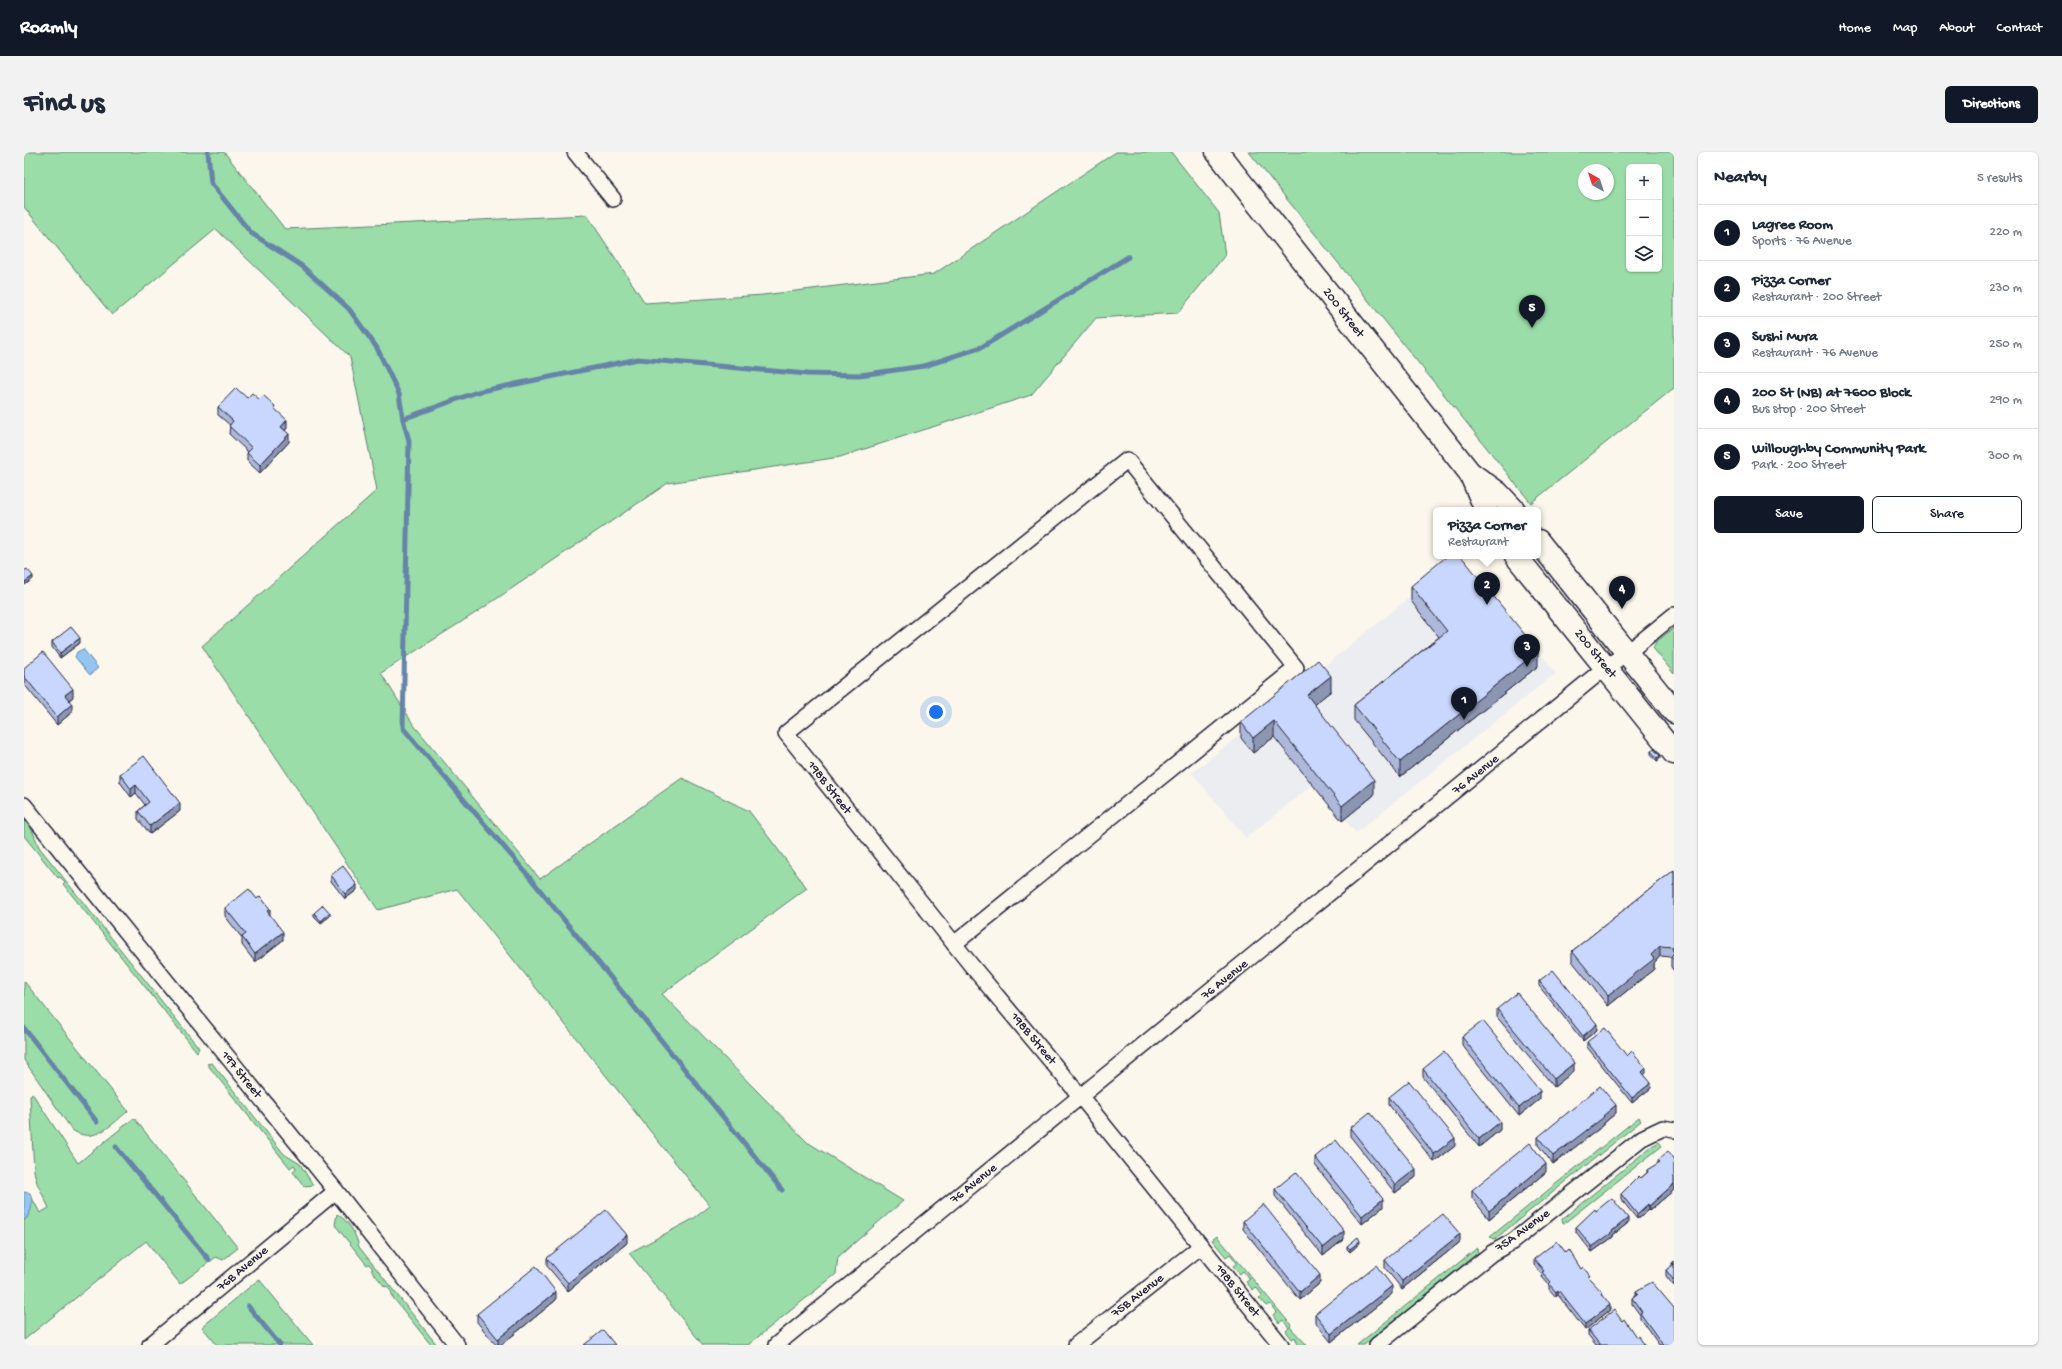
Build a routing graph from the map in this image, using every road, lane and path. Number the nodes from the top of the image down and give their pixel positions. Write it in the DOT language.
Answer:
graph roads {
  1 [pos="575,152"];
  2 [pos="1216,152"];
  3 [pos="613,199"];
  4 [pos="1470,473"];
  5 [pos="1485,507"];
  6 [pos="1511,507"];
  7 [pos="1541,545"];
  8 [pos="1518,559"];
  9 [pos="1674,615"];
  10 [pos="1628,653"];
  11 [pos="1606,667"];
  12 [pos="1674,712"];
  13 [pos="1674,753"];
  14 [pos="24,805"];
  15 [pos="954,944"];
  16 [pos="1081,1097"];
  17 [pos="1674,1130"];
  18 [pos="336,1191"];
  19 [pos="1200,1247"];
  20 [pos="150,1345"];
  21 [pos="457,1345"];
  22 [pos="776,1345"];
  23 [pos="1076,1345"];
  24 [pos="1281,1345"];
  25 [pos="1377,1345"];
  1 -- 3 [label="street"];
  2 -- 4 [label="main road, 200 Street"];
  4 -- 5 [label="main road, 200 Street"];
  4 -- 6 [label="main road, 200 Street"];
  7 -- 10 [label="main road, 200 Street"];
  8 -- 11 [label="main road, 200 Street"];
  9 -- 10 [label="street, 76 Avenue"];
  10 -- 11 [label="street, 76 Avenue"];
  10 -- 12 [label="main road, 200 Street"];
  11 -- 13 [label="main road, 200 Street"];
  11 -- 16 [label="street, 76 Avenue"];
  14 -- 18 [label="street, 197 Street"];
  15 -- 15 [label="street, 198B Street"];
  15 -- 16 [label="street, 198B Street"];
  16 -- 19 [label="street, 198B Street"];
  16 -- 22 [label="street, 76 Avenue"];
  17 -- 25 [label="street, 75A Avenue"];
  18 -- 20 [label="street, 76B Avenue"];
  18 -- 21 [label="street, 197 Street"];
  19 -- 23 [label="street, 75B Avenue"];
  19 -- 24 [label="street, 198B Street"];
}
